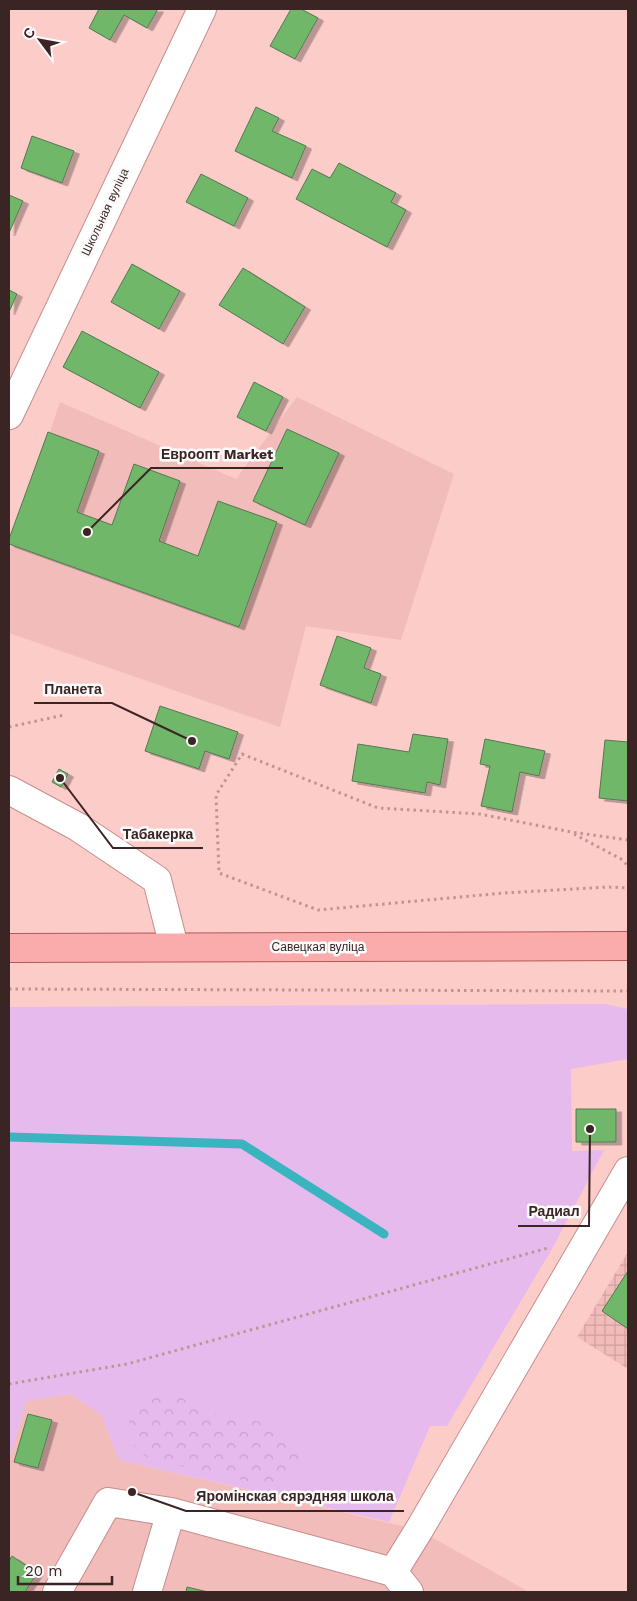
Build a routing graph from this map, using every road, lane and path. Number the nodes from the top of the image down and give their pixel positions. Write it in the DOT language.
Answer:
graph roads {
  1 [pos="202,9"];
  2 [pos="9,415"];
  3 [pos="64,715"];
  4 [pos="9,727"];
  5 [pos="9,790"];
  6 [pos="571,832"];
  7 [pos="628,840"];
  8 [pos="628,866"];
  9 [pos="628,888"];
  10 [pos="628,946"];
  11 [pos="174,947"];
  12 [pos="9,948"];
  13 [pos="9,989"];
  14 [pos="628,991"];
  15 [pos="628,1171"];
  16 [pos="580,1252"];
  17 [pos="9,1384"];
  18 [pos="171,1512"];
  19 [pos="401,1582"];
  20 [pos="57,1592"];
  21 [pos="147,1592"];
  1 -- 2 [label="street, Школьная вуліца"];
  3 -- 4 [label="path"];
  5 -- 11 [label="street"];
  6 -- 7 [label="path"];
  6 -- 8 [label="path"];
  6 -- 9 [label="path"];
  10 -- 11 [label="main road, Савецкая вуліца"];
  11 -- 12 [label="main road, Савецкая вуліца"];
  13 -- 14 [label="path"];
  15 -- 16 [label="street"];
  16 -- 17 [label="path"];
  16 -- 19 [label="street"];
  18 -- 19 [label="street"];
  18 -- 20 [label="street"];
  18 -- 21 [label="street"];
}
